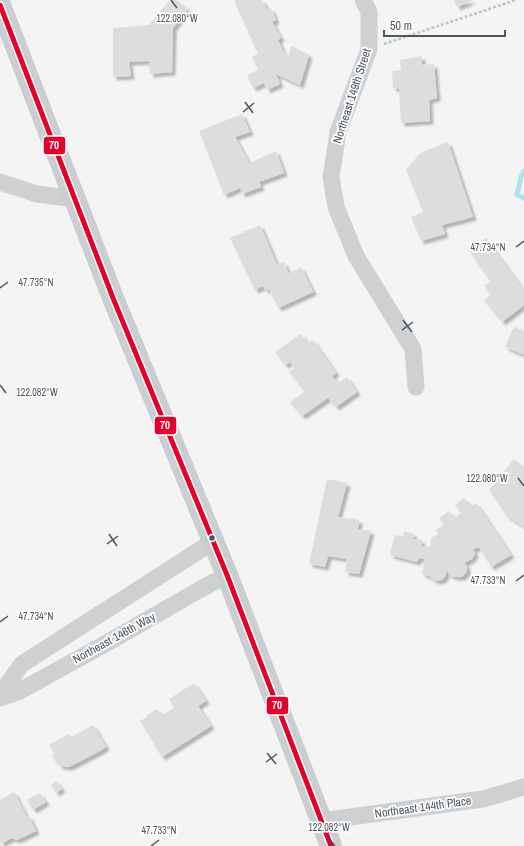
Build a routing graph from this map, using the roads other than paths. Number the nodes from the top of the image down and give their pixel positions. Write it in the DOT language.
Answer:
graph roads {
  1 [pos="363,0"];
  2 [pos="0,5"];
  3 [pos="0,182"];
  4 [pos="74,199"];
  5 [pos="416,387"];
  6 [pos="214,541"];
  7 [pos="228,575"];
  8 [pos="0,694"];
  9 [pos="0,698"];
  10 [pos="524,787"];
  11 [pos="321,821"];
  12 [pos="331,846"];
  1 -- 5 [label="street, Northeast 149th Street"];
  2 -- 4 [label="main road"];
  3 -- 4 [label="street"];
  4 -- 6 [label="main road"];
  6 -- 7 [label="main road"];
  6 -- 8 [label="street"];
  7 -- 9 [label="street, Northeast 146th Way"];
  7 -- 11 [label="main road"];
  10 -- 11 [label="street, Northeast 144th Place"];
  11 -- 12 [label="main road"];
}
